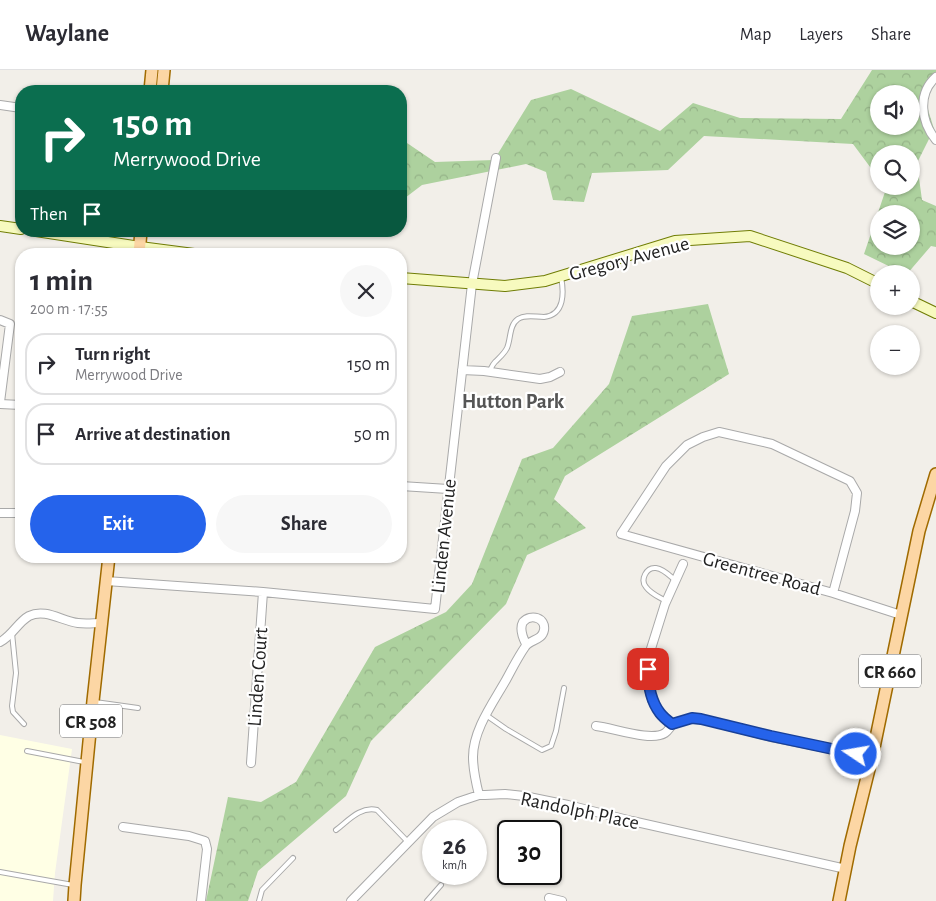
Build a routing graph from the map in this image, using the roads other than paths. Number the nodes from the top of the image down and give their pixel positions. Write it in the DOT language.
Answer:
graph roads {
  1 [pos="152,70"];
  2 [pos="164,70"];
  3 [pos="936,77"];
  4 [pos="151,85"];
  5 [pos="163,85"];
  6 [pos="0,105"];
  7 [pos="15,107"];
  8 [pos="936,140"];
  9 [pos="496,158"];
  10 [pos="0,226"];
  11 [pos="15,228"];
  12 [pos="67,237"];
  13 [pos="124,248"];
  14 [pos="561,277"];
  15 [pos="407,279"];
  16 [pos="870,280"];
  17 [pos="472,284"];
  18 [pos="920,305"];
  19 [pos="936,313"];
  20 [pos="0,320"];
  21 [pos="462,370"];
  22 [pos="489,372"];
  23 [pos="560,372"];
  24 [pos="0,403"];
  25 [pos="15,404"];
  26 [pos="936,474"];
  27 [pos="407,486"];
  28 [pos="448,489"];
  29 [pos="15,513"];
  30 [pos="0,514"];
  31 [pos="108,563"];
  32 [pos="683,564"];
  33 [pos="106,581"];
  34 [pos="676,581"];
  35 [pos="263,592"];
  36 [pos="833,593"];
  37 [pos="666,601"];
  38 [pos="902,615"];
  39 [pos="102,623"];
  40 [pos="12,634"];
  41 [pos="0,642"];
  42 [pos="526,644"];
  43 [pos="564,688"];
  44 [pos="93,701"];
  45 [pos="138,708"];
  46 [pos="486,714"];
  47 [pos="24,724"];
  48 [pos="672,724"];
  49 [pos="596,726"];
  50 [pos="28,751"];
  51 [pos="872,757"];
  52 [pos="87,763"];
  53 [pos="251,763"];
  54 [pos="479,795"];
  55 [pos="124,826"];
  56 [pos="336,830"];
  57 [pos="408,842"];
  58 [pos="293,858"];
  59 [pos="846,869"];
  60 [pos="0,872"];
  61 [pos="75,885"];
  62 [pos="441,885"];
  63 [pos="549,898"];
  64 [pos="74,901"];
  65 [pos="201,901"];
  66 [pos="259,901"];
  67 [pos="351,901"];
  68 [pos="426,901"];
  69 [pos="562,901"];
  70 [pos="839,901"];
  1 -- 4 [label="main road"];
  2 -- 5 [label="main road"];
  3 -- 8 [label="street"];
  6 -- 7 [label="street"];
  9 -- 17 [label="street, Linden Avenue"];
  10 -- 11 [label="main road"];
  12 -- 13 [label="main road"];
  14 -- 16 [label="main road, Gregory Avenue"];
  14 -- 17 [label="main road, Gregory Avenue"];
  14 -- 22 [label="lane"];
  15 -- 17 [label="main road, Gregory Avenue"];
  17 -- 21 [label="street, Linden Avenue"];
  18 -- 19 [label="main road"];
  20 -- 24 [label="street"];
  21 -- 22 [label="street"];
  21 -- 28 [label="street, Linden Avenue"];
  22 -- 23 [label="street"];
  24 -- 25 [label="street"];
  26 -- 38 [label="main road, CR 660"];
  27 -- 28 [label="street"];
  28 -- 35 [label="street, Linden Avenue"];
  29 -- 30 [label="street"];
  31 -- 33 [label="main road, CR 508"];
  32 -- 34 [label="street"];
  33 -- 35 [label="street, Linden Avenue"];
  33 -- 39 [label="main road, CR 508"];
  34 -- 37 [label="street"];
  34 -- 37 [label="lane"];
  35 -- 53 [label="street, Linden Court"];
  36 -- 36 [label="street, Greentree Road"];
  36 -- 38 [label="street, Greentree Road"];
  37 -- 48 [label="street"];
  38 -- 51 [label="main road, CR 660"];
  39 -- 40 [label="street"];
  39 -- 44 [label="main road, CR 508"];
  40 -- 41 [label="street"];
  40 -- 47 [label="lane"];
  42 -- 46 [label="street"];
  43 -- 46 [label="lane"];
  44 -- 45 [label="lane"];
  44 -- 52 [label="main road, CR 508"];
  46 -- 54 [label="street"];
  48 -- 49 [label="street"];
  48 -- 51 [label="street"];
  50 -- 52 [label="lane"];
  51 -- 59 [label="main road, CR 660"];
  52 -- 61 [label="main road, CR 508"];
  54 -- 57 [label="street, Randolph Place"];
  54 -- 59 [label="street, Randolph Place"];
  55 -- 65 [label="street"];
  56 -- 57 [label="lane"];
  57 -- 67 [label="street, Randolph Place"];
  58 -- 66 [label="lane"];
  59 -- 70 [label="main road, CR 660"];
  60 -- 61 [label="lane"];
  61 -- 64 [label="main road, CR 508"];
  62 -- 68 [label="lane"];
  63 -- 69 [label="street"];
}
